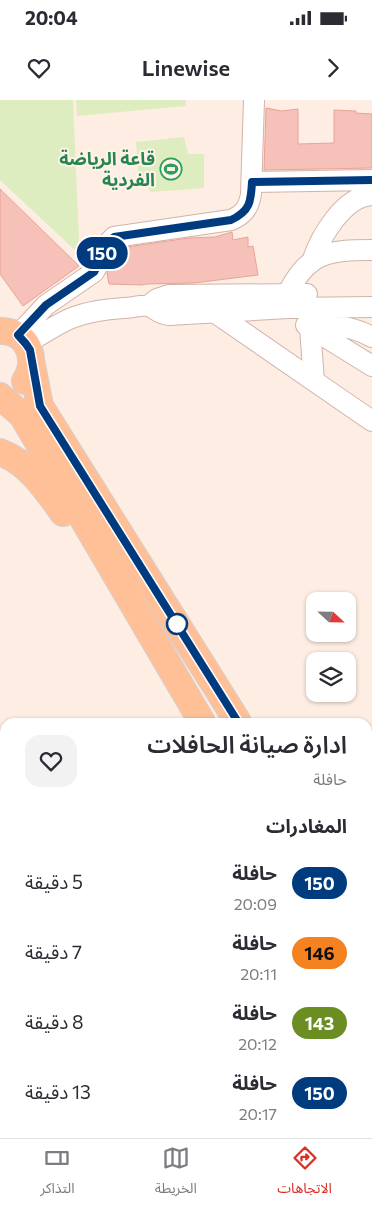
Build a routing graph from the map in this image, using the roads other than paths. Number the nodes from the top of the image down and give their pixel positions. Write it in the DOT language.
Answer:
graph roads {
  1 [pos="254,100"];
  2 [pos="372,180"];
  3 [pos="252,182"];
  4 [pos="372,195"];
  5 [pos="372,240"];
  6 [pos="350,250"];
  7 [pos="372,250"];
  8 [pos="312,262"];
  9 [pos="372,294"];
  10 [pos="322,301"];
  11 [pos="287,302"];
  12 [pos="148,306"];
  13 [pos="372,307"];
  14 [pos="214,312"];
  15 [pos="310,328"];
  16 [pos="372,337"];
  17 [pos="15,338"];
  18 [pos="372,366"];
  19 [pos="314,381"];
  20 [pos="0,394"];
  21 [pos="372,420"];
  22 [pos="0,452"];
  23 [pos="114,572"];
  24 [pos="200,718"];
  25 [pos="235,718"];
  1 -- 3 [label="street"];
  2 -- 3 [label="street"];
  3 -- 17 [label="street"];
  4 -- 8 [label="street"];
  5 -- 6 [label="street"];
  6 -- 7 [label="street"];
  6 -- 8 [label="street"];
  8 -- 11 [label="street"];
  9 -- 10 [label="street"];
  10 -- 11 [label="street"];
  10 -- 13 [label="street"];
  11 -- 12 [label="street"];
  11 -- 14 [label="street"];
  11 -- 15 [label="street"];
  12 -- 14 [label="street"];
  12 -- 17 [label="street"];
  14 -- 19 [label="street"];
  15 -- 16 [label="street"];
  15 -- 18 [label="street"];
  15 -- 19 [label="street"];
  17 -- 20 [label="main road"];
  17 -- 25 [label="main road"];
  19 -- 21 [label="street"];
  20 -- 23 [label="main road"];
  22 -- 23 [label="main road"];
  23 -- 24 [label="main road"];
}
